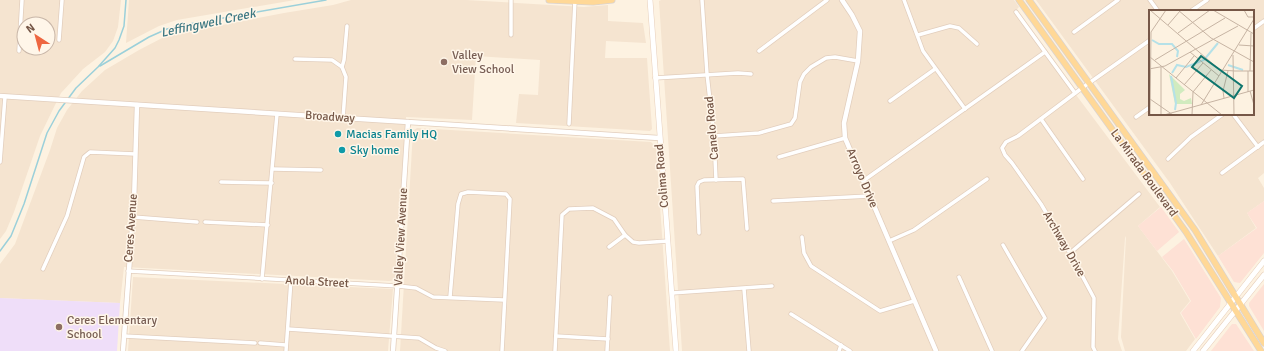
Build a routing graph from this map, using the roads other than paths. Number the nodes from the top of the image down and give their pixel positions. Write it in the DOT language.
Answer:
graph roads {
  1 [pos="22,0"];
  2 [pos="62,0"];
  3 [pos="512,0"];
  4 [pos="549,0"];
  5 [pos="612,0"];
  6 [pos="650,0"];
  7 [pos="702,0"];
  8 [pos="827,0"];
  9 [pos="842,0"];
  10 [pos="904,0"];
  11 [pos="1019,0"];
  12 [pos="1029,0"];
  13 [pos="1118,0"];
  14 [pos="1150,0"];
  15 [pos="1207,0"];
  16 [pos="575,1"];
  17 [pos="1157,10"];
  18 [pos="1192,10"];
  19 [pos="1016,12"];
  20 [pos="21,16"];
  21 [pos="1264,21"];
  22 [pos="347,26"];
  23 [pos="1254,28"];
  24 [pos="1074,32"];
  25 [pos="511,35"];
  26 [pos="918,35"];
  27 [pos="59,40"];
  28 [pos="1149,41"];
  29 [pos="977,44"];
  30 [pos="759,50"];
  31 [pos="1045,52"];
  32 [pos="295,59"];
  33 [pos="858,61"];
  34 [pos="342,67"];
  35 [pos="935,69"];
  36 [pos="707,74"];
  37 [pos="751,74"];
  38 [pos="655,78"];
  39 [pos="1090,83"];
  40 [pos="1082,88"];
  41 [pos="1075,93"];
  42 [pos="3,97"];
  43 [pos="890,102"];
  44 [pos="137,105"];
  45 [pos="1149,108"];
  46 [pos="965,109"];
  47 [pos="277,114"];
  48 [pos="1222,115"];
  49 [pos="1234,115"];
  50 [pos="1136,117"];
  51 [pos="343,118"];
  52 [pos="1041,119"];
  53 [pos="408,122"];
  54 [pos="569,124"];
  55 [pos="714,136"];
  56 [pos="659,138"];
  57 [pos="845,138"];
  58 [pos="1264,142"];
  59 [pos="1258,147"];
  60 [pos="135,154"];
  61 [pos="779,157"];
  62 [pos="1168,159"];
  63 [pos="0,162"];
  64 [pos="273,169"];
  65 [pos="321,170"];
  66 [pos="1222,173"];
  67 [pos="987,179"];
  68 [pos="1083,179"];
  69 [pos="716,180"];
  70 [pos="863,181"];
  71 [pos="221,182"];
  72 [pos="272,183"];
  73 [pos="1139,194"];
  74 [pos="869,196"];
  75 [pos="773,200"];
  76 [pos="133,217"];
  77 [pos="197,222"];
  78 [pos="205,222"];
  79 [pos="268,225"];
  80 [pos="747,229"];
  81 [pos="699,233"];
  82 [pos="625,235"];
  83 [pos="802,237"];
  84 [pos="668,241"];
  85 [pos="889,241"];
  86 [pos="1003,245"];
  87 [pos="609,247"];
  88 [pos="1070,253"];
  89 [pos="1264,261"];
  90 [pos="43,269"];
  91 [pos="128,271"];
  92 [pos="1264,275"];
  93 [pos="959,277"];
  94 [pos="262,279"];
  95 [pos="291,280"];
  96 [pos="398,286"];
  97 [pos="772,286"];
  98 [pos="744,289"];
  99 [pos="672,293"];
  100 [pos="450,297"];
  101 [pos="610,297"];
  102 [pos="1236,297"];
  103 [pos="504,300"];
  104 [pos="914,301"];
  105 [pos="1231,303"];
  106 [pos="1240,304"];
  107 [pos="1235,310"];
  108 [pos="791,314"];
  109 [pos="288,329"];
  110 [pos="124,336"];
  111 [pos="395,336"];
  112 [pos="556,336"];
  113 [pos="608,339"];
  114 [pos="255,343"];
  115 [pos="260,343"];
  116 [pos="1264,343"];
  117 [pos="286,345"];
  118 [pos="841,345"];
  119 [pos="123,351"];
  120 [pos="286,351"];
  121 [pos="393,351"];
  122 [pos="445,351"];
  123 [pos="502,351"];
  124 [pos="555,351"];
  125 [pos="607,351"];
  126 [pos="676,351"];
  127 [pos="749,351"];
  128 [pos="839,351"];
  129 [pos="850,351"];
  130 [pos="936,351"];
  131 [pos="992,351"];
  132 [pos="1022,351"];
  133 [pos="1094,351"];
  134 [pos="1193,351"];
  135 [pos="1203,351"];
  136 [pos="1261,351"];
  1 -- 20 [label="street"];
  2 -- 27 [label="street"];
  3 -- 25 [label="street"];
  4 -- 16 [label="main road"];
  5 -- 16 [label="main road"];
  6 -- 38 [label="main road, Colima Road"];
  7 -- 36 [label="street, Canelo Road"];
  8 -- 30 [label="street"];
  9 -- 33 [label="street, Arroyo Drive"];
  10 -- 26 [label="street"];
  11 -- 40 [label="main road, La Mirada Boulevard"];
  12 -- 39 [label="main road, La Mirada Boulevard"];
  13 -- 24 [label="street"];
  14 -- 17 [label="street"];
  15 -- 18 [label="street"];
  16 -- 54 [label="street"];
  19 -- 31 [label="street"];
  21 -- 23 [label="street"];
  22 -- 34 [label="street"];
  26 -- 29 [label="street"];
  26 -- 35 [label="street"];
  28 -- 39 [label="street"];
  31 -- 41 [label="street"];
  31 -- 46 [label="street"];
  32 -- 34 [label="street"];
  33 -- 55 [label="street"];
  33 -- 57 [label="street, Arroyo Drive"];
  34 -- 51 [label="street"];
  35 -- 43 [label="street"];
  35 -- 46 [label="street"];
  36 -- 37 [label="street"];
  36 -- 38 [label="street"];
  36 -- 55 [label="street, Canelo Road"];
  38 -- 56 [label="main road, Colima Road"];
  39 -- 40 [label="street"];
  39 -- 102 [label="main road, La Mirada Boulevard"];
  40 -- 41 [label="street"];
  40 -- 105 [label="main road, La Mirada Boulevard"];
  41 -- 52 [label="street"];
  42 -- 44 [label="street, Broadway"];
  42 -- 63 [label="street"];
  44 -- 47 [label="street, Broadway"];
  44 -- 60 [label="street, Ceres Avenue"];
  45 -- 50 [label="street"];
  46 -- 70 [label="street"];
  47 -- 51 [label="street, Broadway"];
  47 -- 64 [label="street"];
  48 -- 62 [label="street"];
  49 -- 59 [label="street"];
  51 -- 53 [label="street, Broadway"];
  52 -- 68 [label="street"];
  52 -- 88 [label="street, Archway Drive"];
  53 -- 56 [label="street, Broadway"];
  53 -- 96 [label="street, Valley View Avenue"];
  55 -- 69 [label="street, Canelo Road"];
  56 -- 84 [label="main road, Colima Road"];
  57 -- 61 [label="street"];
  57 -- 70 [label="street, Arroyo Drive"];
  58 -- 59 [label="street"];
  59 -- 66 [label="street"];
  60 -- 76 [label="street, Ceres Avenue"];
  60 -- 90 [label="street"];
  64 -- 65 [label="street"];
  64 -- 72 [label="street"];
  67 -- 85 [label="street"];
  69 -- 80 [label="street"];
  69 -- 81 [label="street"];
  70 -- 74 [label="street, Arroyo Drive"];
  71 -- 72 [label="street"];
  72 -- 79 [label="street"];
  73 -- 88 [label="street"];
  74 -- 75 [label="street"];
  74 -- 85 [label="street, Arroyo Drive"];
  76 -- 77 [label="street"];
  76 -- 91 [label="street, Ceres Avenue"];
  78 -- 79 [label="street"];
  79 -- 94 [label="street"];
  82 -- 84 [label="street"];
  82 -- 87 [label="street"];
  82 -- 112 [label="street"];
  83 -- 104 [label="street"];
  84 -- 99 [label="main road, Colima Road"];
  85 -- 104 [label="street, Arroyo Drive"];
  86 -- 132 [label="street"];
  88 -- 133 [label="street, Archway Drive"];
  89 -- 102 [label="main road"];
  91 -- 94 [label="street, Anola Street"];
  91 -- 110 [label="street, Ceres Avenue"];
  92 -- 106 [label="main road"];
  93 -- 131 [label="street"];
  94 -- 95 [label="street, Anola Street"];
  95 -- 96 [label="street, Anola Street"];
  95 -- 109 [label="street"];
  96 -- 100 [label="street, Anola Street"];
  96 -- 111 [label="street, Valley View Avenue"];
  97 -- 98 [label="street"];
  98 -- 99 [label="street"];
  98 -- 127 [label="street"];
  99 -- 126 [label="main road, Colima Road"];
  100 -- 103 [label="street, Anola Street"];
  100 -- 103 [label="street"];
  101 -- 113 [label="street"];
  102 -- 105 [label="main road"];
  102 -- 106 [label="main road, La Mirada Boulevard"];
  103 -- 123 [label="street"];
  104 -- 130 [label="street, Arroyo Drive"];
  105 -- 107 [label="main road, La Mirada Boulevard"];
  105 -- 134 [label="main road"];
  106 -- 107 [label="main road"];
  106 -- 116 [label="main road, La Mirada Boulevard"];
  107 -- 135 [label="main road"];
  107 -- 136 [label="main road, La Mirada Boulevard"];
  108 -- 118 [label="street"];
  109 -- 111 [label="street"];
  109 -- 117 [label="street"];
  110 -- 114 [label="street"];
  110 -- 119 [label="street, Ceres Avenue"];
  111 -- 121 [label="street, Valley View Avenue"];
  111 -- 122 [label="street"];
  112 -- 113 [label="street"];
  112 -- 124 [label="street"];
  113 -- 125 [label="street"];
  115 -- 117 [label="street"];
  117 -- 120 [label="street"];
  118 -- 128 [label="street"];
  118 -- 129 [label="street"];
}
